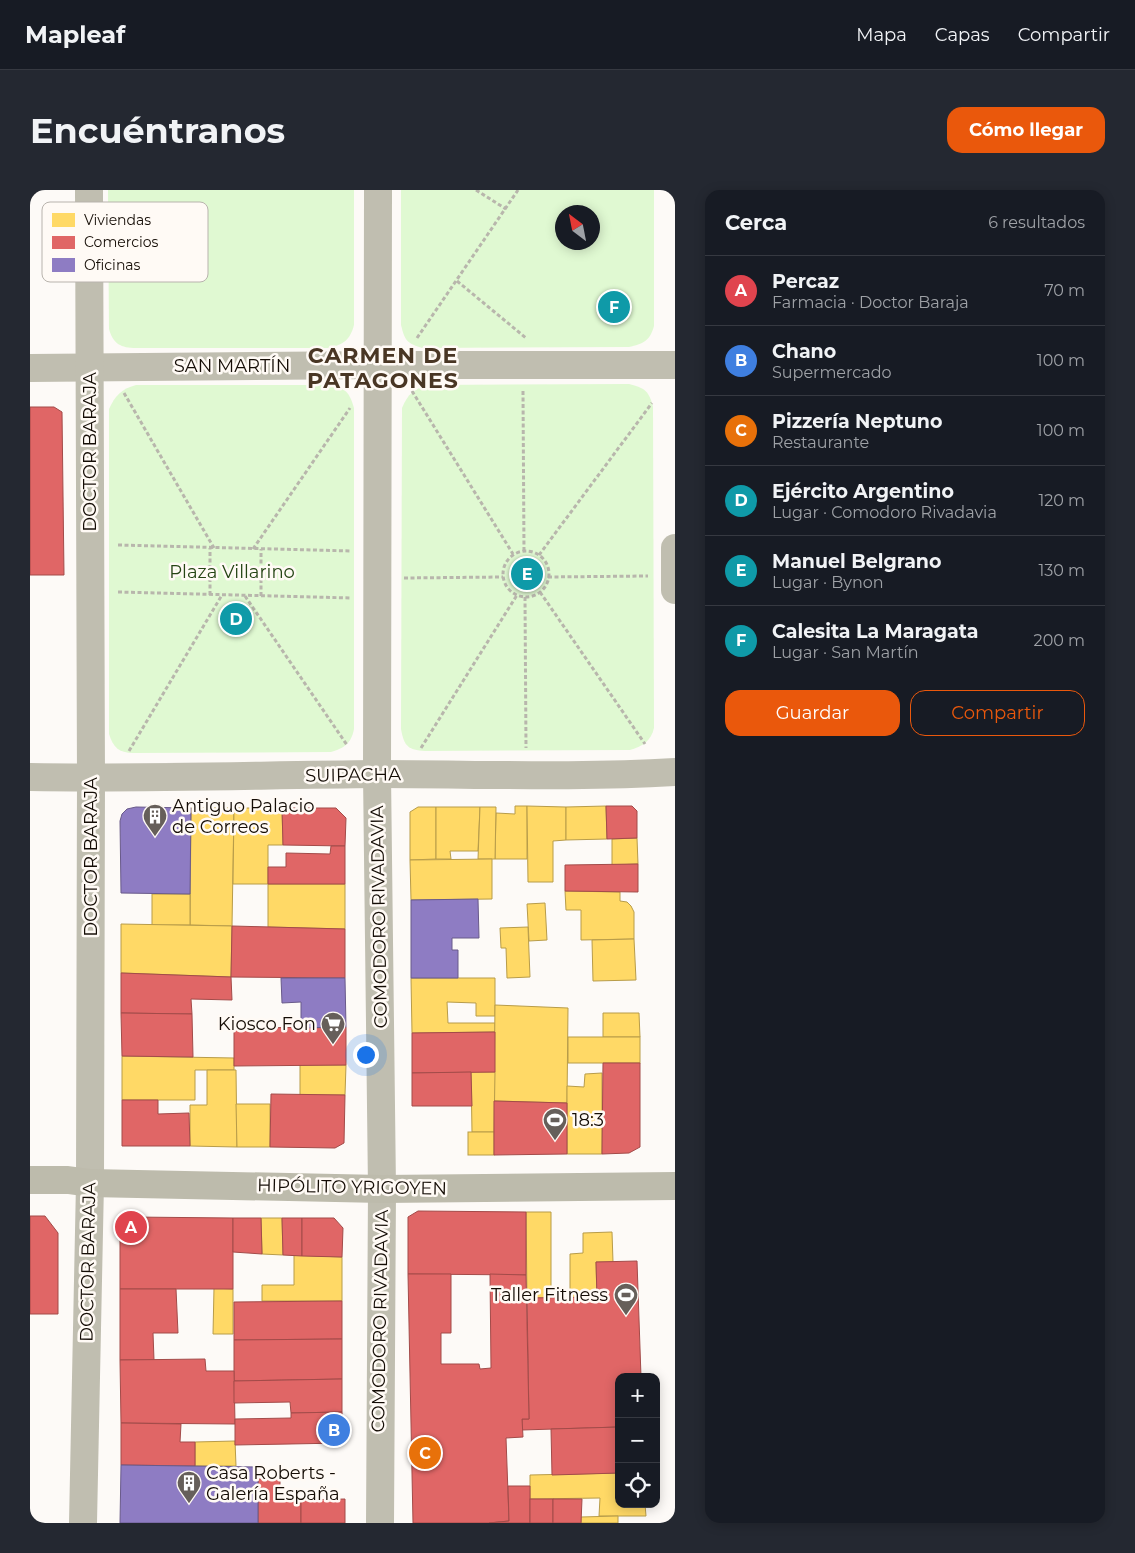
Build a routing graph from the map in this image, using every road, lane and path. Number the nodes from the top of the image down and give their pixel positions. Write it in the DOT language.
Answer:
graph roads {
  1 [pos="378,190"];
  2 [pos="476,190"];
  3 [pos="518,190"];
  4 [pos="506,209"];
  5 [pos="457,281"];
  6 [pos="90,282"];
  7 [pos="530,341"];
  8 [pos="413,345"];
  9 [pos="378,365"];
  10 [pos="675,365"];
  11 [pos="90,367"];
  12 [pos="30,368"];
  13 [pos="523,384"];
  14 [pos="123,390"];
  15 [pos="412,391"];
  16 [pos="652,403"];
  17 [pos="353,404"];
  18 [pos="109,545"];
  19 [pos="212,548"];
  20 [pos="675,548"];
  21 [pos="253,549"];
  22 [pos="261,549"];
  23 [pos="524,551"];
  24 [pos="354,552"];
  25 [pos="513,554"];
  26 [pos="539,555"];
  27 [pos="503,577"];
  28 [pos="548,577"];
  29 [pos="401,578"];
  30 [pos="664,583"];
  31 [pos="109,592"];
  32 [pos="540,592"];
  33 [pos="210,594"];
  34 [pos="222,595"];
  35 [pos="517,595"];
  36 [pos="244,596"];
  37 [pos="261,596"];
  38 [pos="525,597"];
  39 [pos="354,598"];
  40 [pos="645,744"];
  41 [pos="346,745"];
  42 [pos="419,751"];
  43 [pos="526,751"];
  44 [pos="128,753"];
  45 [pos="675,772"];
  46 [pos="377,774"];
  47 [pos="30,777"];
  48 [pos="91,778"];
  49 [pos="30,1180"];
  50 [pos="90,1183"];
  51 [pos="675,1186"];
  52 [pos="382,1189"];
  53 [pos="83,1523"];
  54 [pos="380,1523"];
  1 -- 9 [label="street, COMODORO RIVADAVIA"];
  2 -- 4 [label="path"];
  3 -- 4 [label="path"];
  4 -- 5 [label="path"];
  5 -- 7 [label="path"];
  5 -- 8 [label="path"];
  6 -- 11 [label="street, DOCTOR BARAJA"];
  9 -- 10 [label="street, SAN MARTÍN"];
  9 -- 11 [label="street, SAN MARTÍN"];
  9 -- 46 [label="street, COMODORO RIVADAVIA"];
  11 -- 12 [label="street, SAN MARTÍN"];
  11 -- 48 [label="street, DOCTOR BARAJA"];
  13 -- 23 [label="path"];
  14 -- 19 [label="path"];
  15 -- 25 [label="path"];
  16 -- 26 [label="path"];
  17 -- 21 [label="path"];
  18 -- 19 [label="path"];
  19 -- 21 [label="path"];
  19 -- 33 [label="path"];
  20 -- 30 [label="street"];
  21 -- 22 [label="path"];
  22 -- 24 [label="path"];
  22 -- 37 [label="path"];
  23 -- 25 [label="path"];
  23 -- 26 [label="path"];
  25 -- 27 [label="path"];
  26 -- 28 [label="path"];
  27 -- 29 [label="path"];
  27 -- 35 [label="path"];
  28 -- 30 [label="path"];
  28 -- 32 [label="path"];
  31 -- 33 [label="path"];
  32 -- 38 [label="path"];
  32 -- 40 [label="path"];
  33 -- 34 [label="path"];
  34 -- 36 [label="path"];
  34 -- 44 [label="path"];
  35 -- 38 [label="path"];
  35 -- 42 [label="path"];
  36 -- 37 [label="path"];
  36 -- 41 [label="path"];
  37 -- 39 [label="path"];
  38 -- 43 [label="path"];
  45 -- 46 [label="street, SUIPACHA"];
  46 -- 48 [label="street, SUIPACHA"];
  46 -- 52 [label="street, COMODORO RIVADAVIA"];
  47 -- 48 [label="street, SUIPACHA"];
  48 -- 50 [label="street, DOCTOR BARAJA"];
  49 -- 50 [label="main road, HIPÓLITO YRIGOYEN"];
  50 -- 52 [label="main road, HIPÓLITO YRIGOYEN"];
  50 -- 53 [label="street, DOCTOR BARAJA"];
  51 -- 52 [label="main road, HIPÓLITO YRIGOYEN"];
  52 -- 54 [label="street, COMODORO RIVADAVIA"];
}
